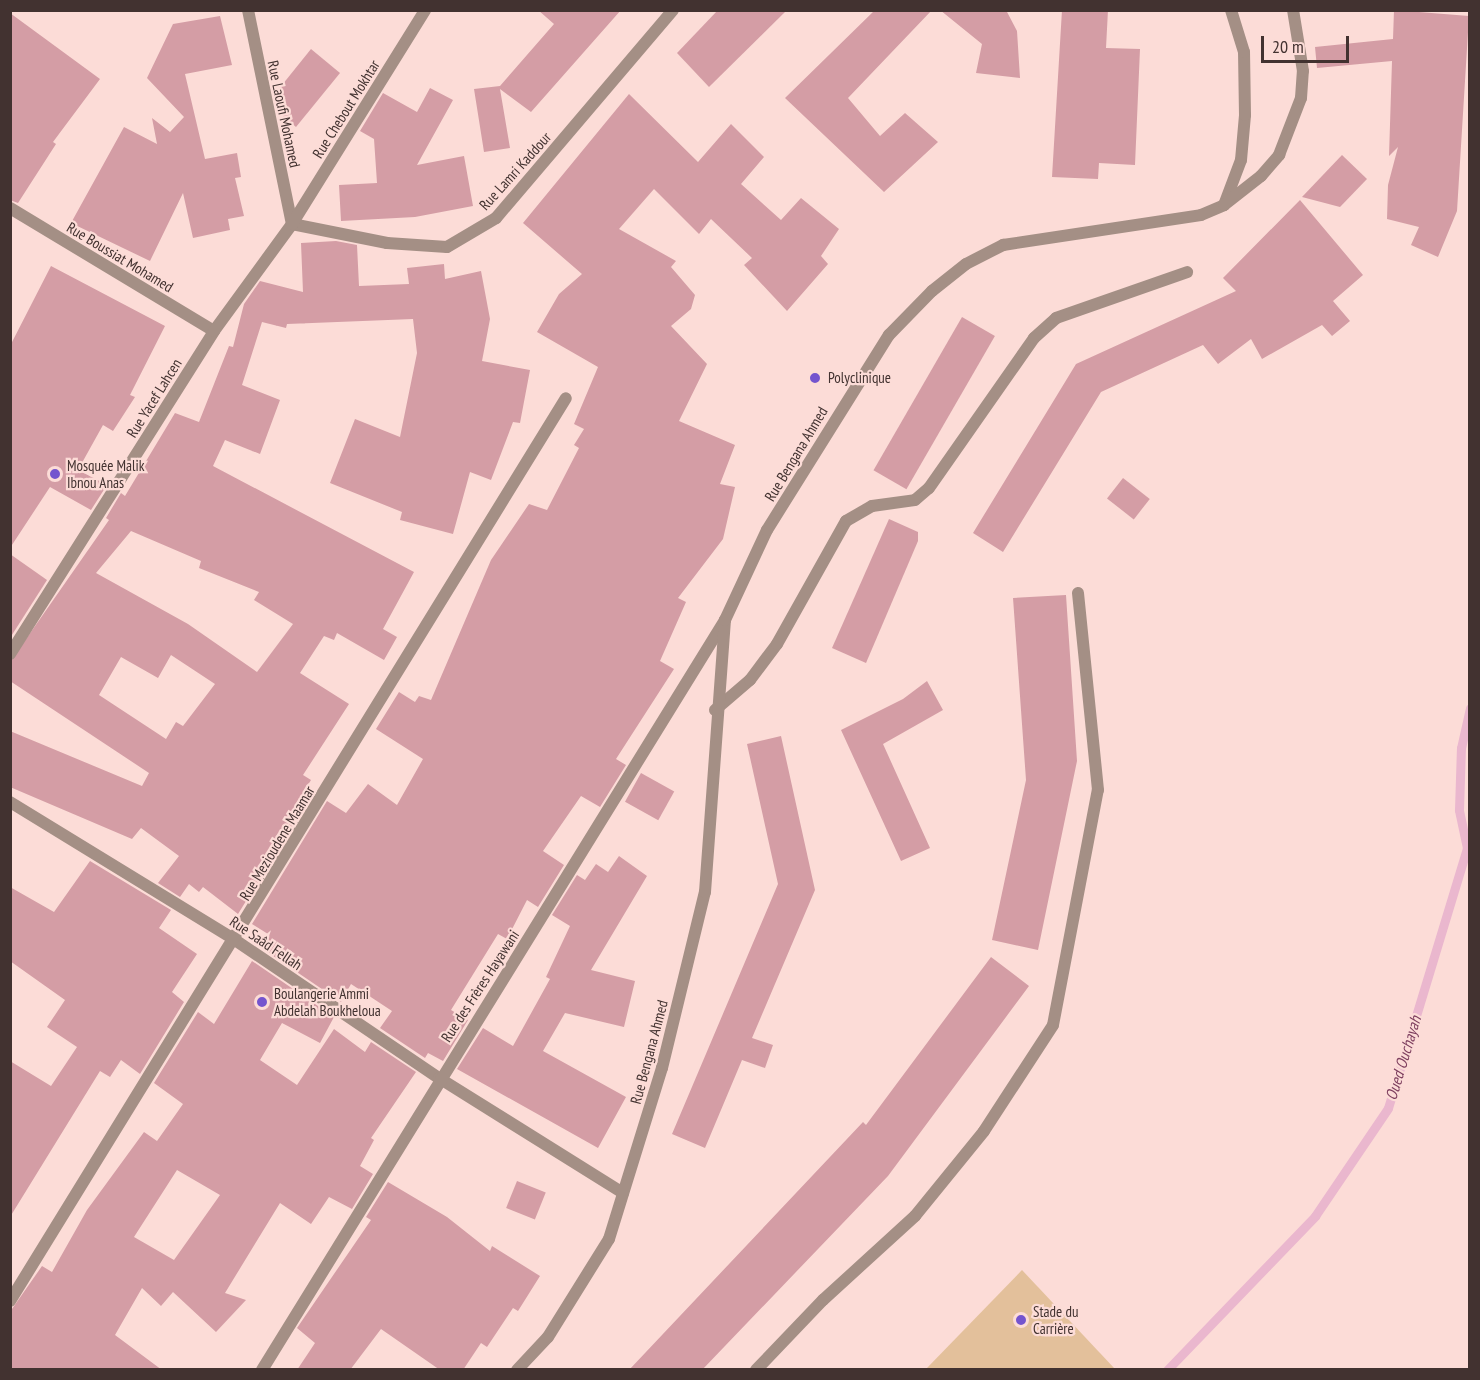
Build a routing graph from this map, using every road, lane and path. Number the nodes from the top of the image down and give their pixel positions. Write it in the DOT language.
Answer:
graph roads {
  1 [pos="248,10"];
  2 [pos="425,10"];
  3 [pos="673,10"];
  4 [pos="1231,10"];
  5 [pos="1293,10"];
  6 [pos="1224,206"];
  7 [pos="10,208"];
  8 [pos="292,224"];
  9 [pos="1186,272"];
  10 [pos="214,331"];
  11 [pos="566,398"];
  12 [pos="1078,593"];
  13 [pos="725,620"];
  14 [pos="10,654"];
  15 [pos="715,710"];
  16 [pos="10,802"];
  17 [pos="235,940"];
  18 [pos="439,1078"];
  19 [pos="623,1193"];
  20 [pos="10,1301"];
  21 [pos="262,1370"];
  22 [pos="517,1370"];
  23 [pos="756,1370"];
  1 -- 8 [label="street, Rue Laoufi Mohamed"];
  2 -- 8 [label="street, Rue Chebout Mokhtar"];
  3 -- 8 [label="street, Rue Lamri Kaddour"];
  4 -- 6 [label="street"];
  5 -- 6 [label="street, Rue Bengana Ahmed"];
  6 -- 13 [label="street, Rue Bengana Ahmed"];
  7 -- 10 [label="street, Rue Boussiat Mohamed"];
  8 -- 10 [label="street, Rue Yacef Lahcen"];
  9 -- 15 [label="street"];
  10 -- 14 [label="street, Rue Yacef Lahcen"];
  11 -- 17 [label="street, Rue Mezioudene Maamar"];
  12 -- 23 [label="street"];
  13 -- 15 [label="street, Rue Bengana Ahmed"];
  13 -- 18 [label="street, Rue des Frères Hayawani"];
  15 -- 19 [label="street, Rue Bengana Ahmed"];
  16 -- 17 [label="street, Rue Saâd Fellah"];
  17 -- 18 [label="street, Rue Saâd Fellah"];
  17 -- 20 [label="street, Rue Mezioudene Maamar"];
  18 -- 19 [label="street, Rue Saâd Fellah"];
  18 -- 21 [label="street, Rue des Frères Hayawani"];
  19 -- 22 [label="street, Rue Bengana Ahmed"];
}
